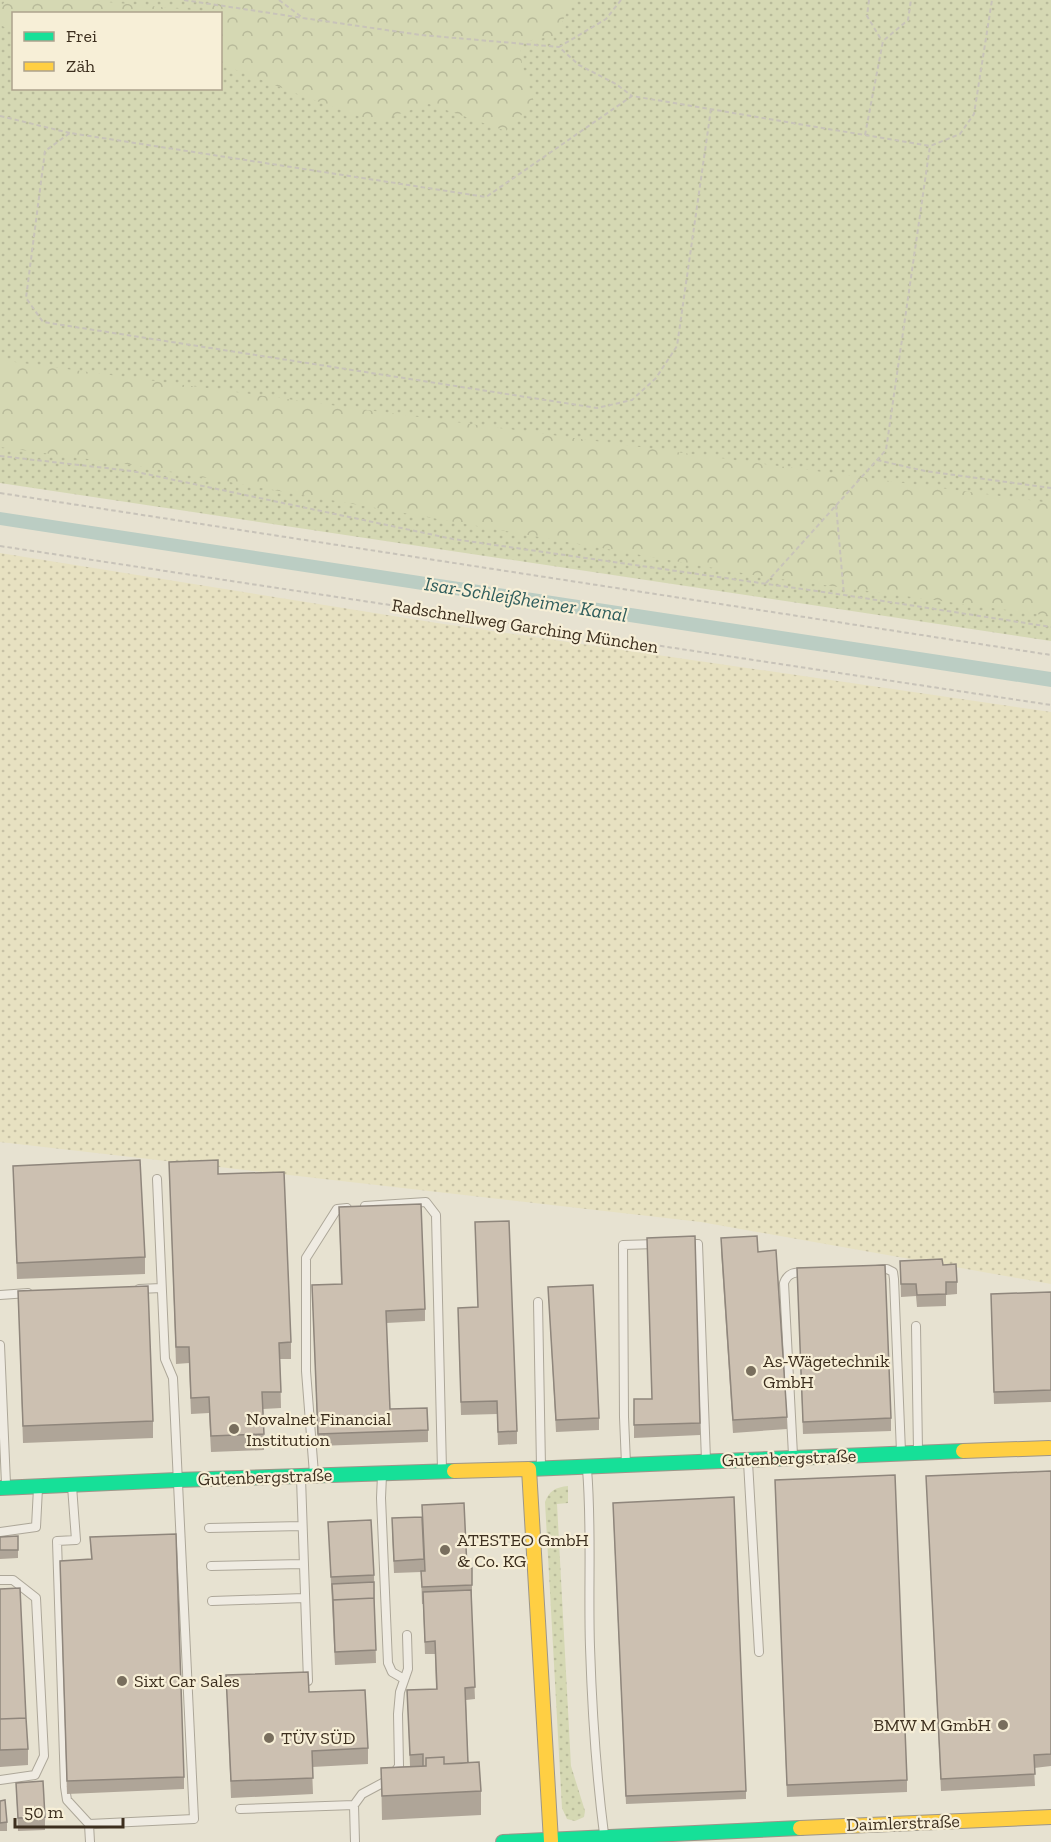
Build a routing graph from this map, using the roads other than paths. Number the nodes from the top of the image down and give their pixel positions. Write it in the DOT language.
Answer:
graph roads {
  1 [pos="157,1179"];
  2 [pos="666,1244"];
  3 [pos="676,1244"];
  4 [pos="865,1270"];
  5 [pos="811,1272"];
  6 [pos="161,1288"];
  7 [pos="127,1289"];
  8 [pos="35,1293"];
  9 [pos="0,1295"];
  10 [pos="538,1302"];
  11 [pos="916,1326"];
  12 [pos="0,1345"];
  13 [pos="1050,1447"];
  14 [pos="918,1453"];
  15 [pos="901,1454"];
  16 [pos="793,1458"];
  17 [pos="748,1460"];
  18 [pos="706,1462"];
  19 [pos="626,1465"];
  20 [pos="587,1467"];
  21 [pos="535,1469"];
  22 [pos="442,1472"];
  23 [pos="382,1474"];
  24 [pos="307,1476"];
  25 [pos="177,1480"];
  26 [pos="72,1485"];
  27 [pos="38,1486"];
  28 [pos="3,1488"];
  29 [pos="302,1526"];
  30 [pos="209,1528"];
  31 [pos="0,1532"];
  32 [pos="303,1564"];
  33 [pos="211,1566"];
  34 [pos="0,1580"];
  35 [pos="304,1598"];
  36 [pos="213,1601"];
  37 [pos="407,1635"];
  38 [pos="759,1652"];
  39 [pos="404,1679"];
  40 [pos="308,1681"];
  41 [pos="0,1780"];
  42 [pos="354,1805"];
  43 [pos="240,1809"];
  44 [pos="1051,1817"];
  45 [pos="89,1824"];
  46 [pos="604,1838"];
  47 [pos="551,1841"];
  48 [pos="90,1842"];
  49 [pos="355,1842"];
  50 [pos="503,1842"];
  1 -- 6 [label="lane"];
  2 -- 19 [label="lane"];
  3 -- 18 [label="lane"];
  4 -- 15 [label="lane"];
  5 -- 16 [label="lane"];
  6 -- 7 [label="lane"];
  6 -- 25 [label="lane"];
  8 -- 9 [label="lane"];
  10 -- 21 [label="lane"];
  11 -- 14 [label="lane"];
  12 -- 28 [label="lane"];
  13 -- 14 [label="street, Gutenbergstraße"];
  14 -- 15 [label="street, Gutenbergstraße"];
  15 -- 16 [label="street, Gutenbergstraße"];
  16 -- 17 [label="street, Gutenbergstraße"];
  17 -- 18 [label="street, Gutenbergstraße"];
  17 -- 38 [label="lane"];
  18 -- 19 [label="street, Gutenbergstraße"];
  19 -- 20 [label="street, Gutenbergstraße"];
  20 -- 21 [label="street, Gutenbergstraße"];
  20 -- 46 [label="lane"];
  21 -- 22 [label="street, Gutenbergstraße"];
  21 -- 47 [label="street"];
  22 -- 23 [label="street, Gutenbergstraße"];
  22 -- 24 [label="lane"];
  23 -- 24 [label="street, Gutenbergstraße"];
  23 -- 39 [label="lane"];
  24 -- 25 [label="street, Gutenbergstraße"];
  24 -- 29 [label="lane"];
  25 -- 26 [label="street, Gutenbergstraße"];
  25 -- 45 [label="lane"];
  26 -- 27 [label="street, Gutenbergstraße"];
  26 -- 45 [label="lane"];
  27 -- 28 [label="street, Gutenbergstraße"];
  27 -- 31 [label="lane"];
  29 -- 30 [label="lane"];
  29 -- 32 [label="lane"];
  32 -- 33 [label="lane"];
  32 -- 35 [label="lane"];
  34 -- 41 [label="lane"];
  35 -- 36 [label="lane"];
  35 -- 40 [label="lane"];
  37 -- 39 [label="lane"];
  39 -- 42 [label="lane"];
  42 -- 43 [label="lane"];
  42 -- 49 [label="lane"];
  44 -- 46 [label="street, Daimlerstraße"];
  45 -- 48 [label="lane"];
  46 -- 47 [label="street, Daimlerstraße"];
  47 -- 50 [label="street, Daimlerstraße"];
}
